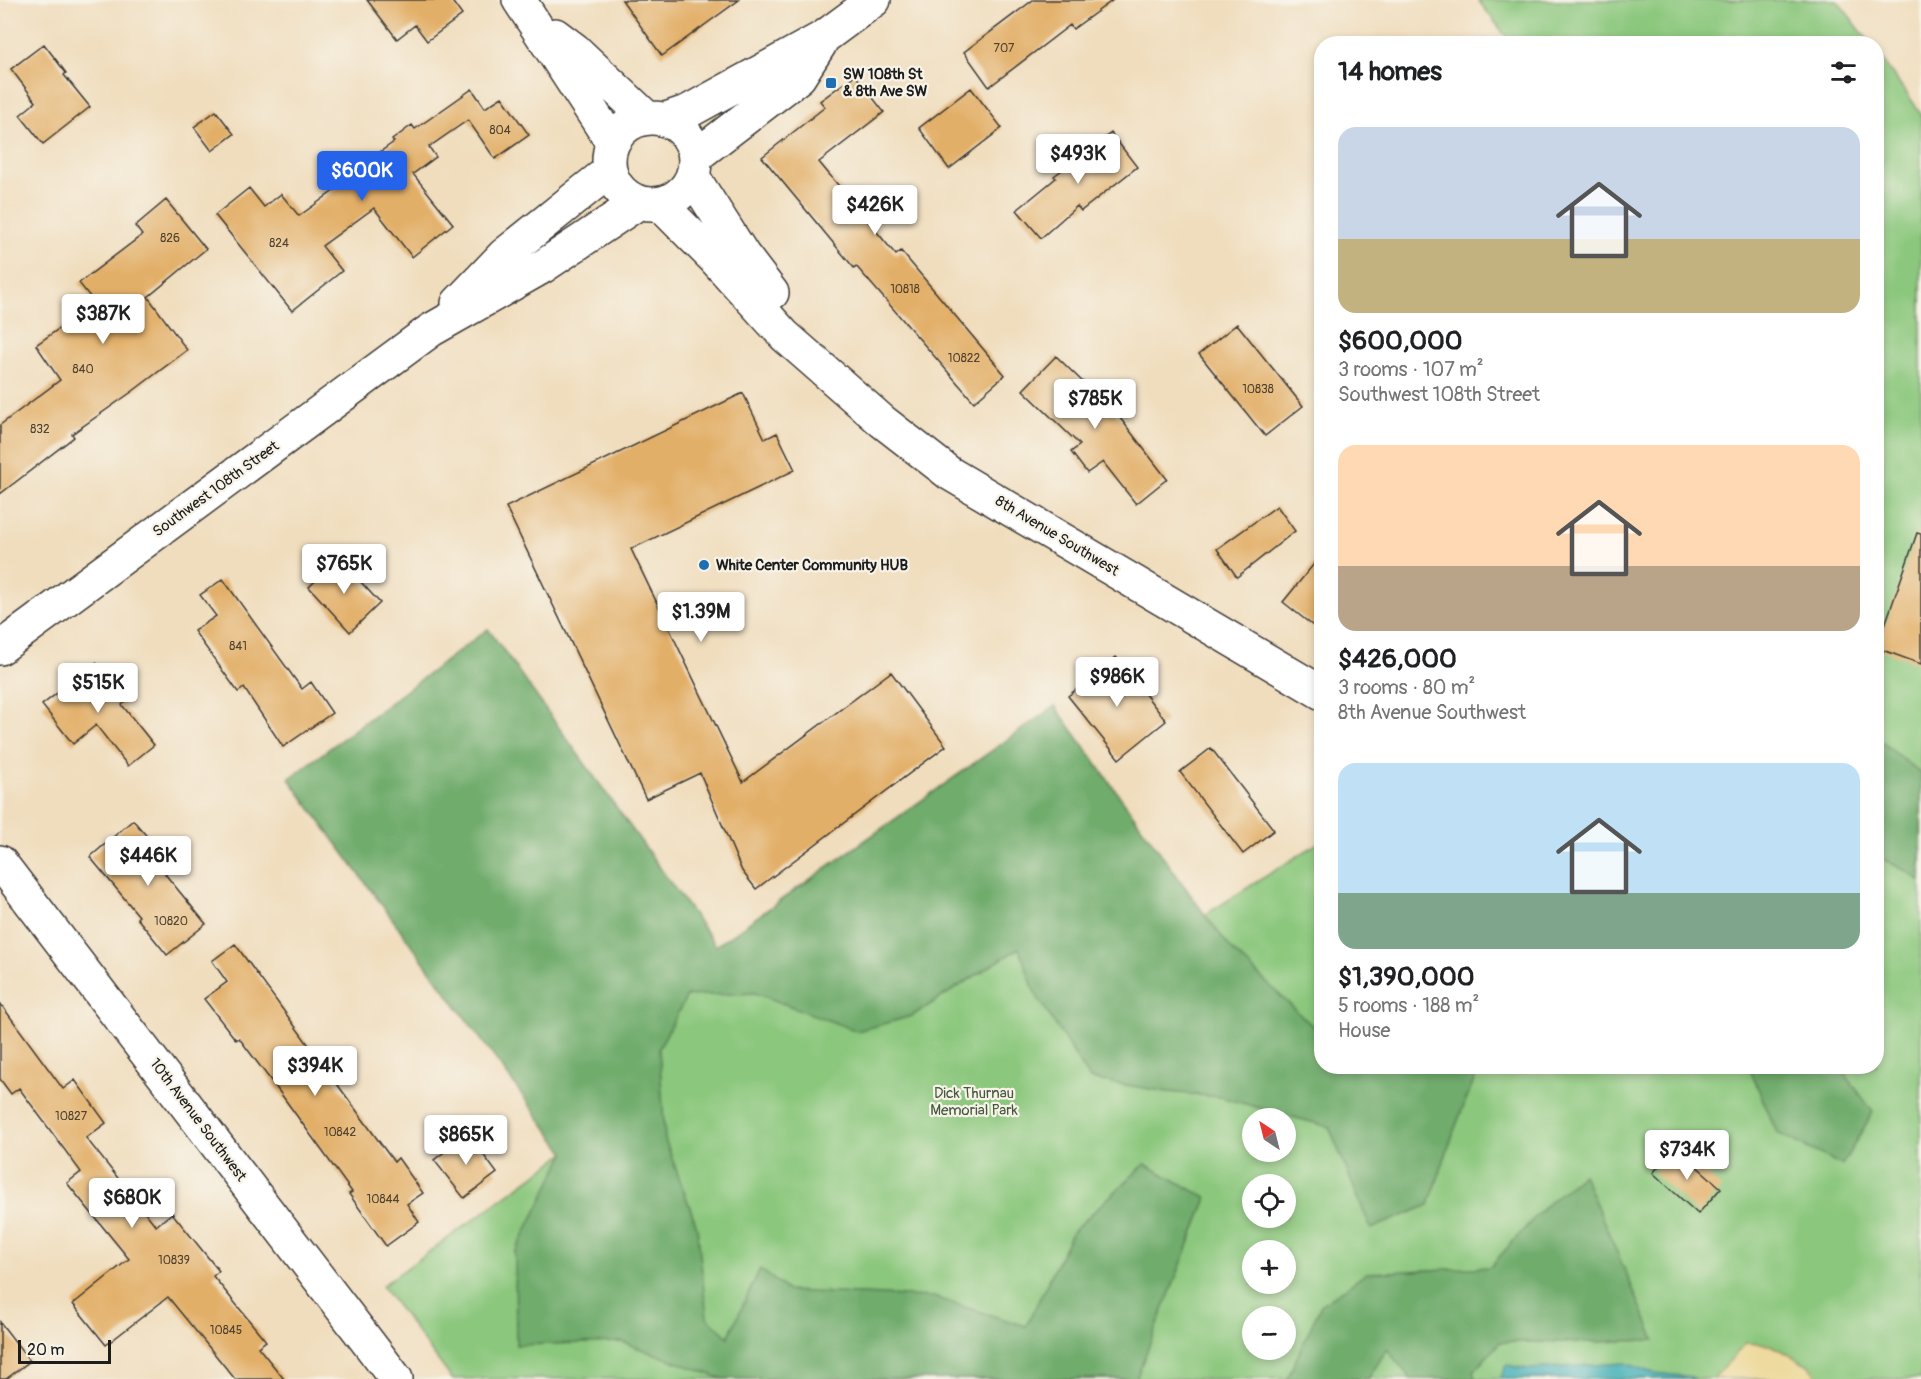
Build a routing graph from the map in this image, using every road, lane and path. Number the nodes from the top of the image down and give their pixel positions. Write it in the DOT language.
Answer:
graph roads {
  1 [pos="874,0"];
  2 [pos="526,9"];
  3 [pos="824,37"];
  4 [pos="656,118"];
  5 [pos="610,157"];
  6 [pos="695,166"];
  7 [pos="649,204"];
  8 [pos="431,330"];
  9 [pos="808,357"];
  10 [pos="0,648"];
  11 [pos="1314,688"];
  12 [pos="0,862"];
  13 [pos="396,1379"];
  1 -- 3 [label="street"];
  2 -- 4 [label="street, 8th Avenue Southwest"];
  2 -- 5 [label="street, 8th Avenue Southwest"];
  3 -- 4 [label="street"];
  3 -- 6 [label="street"];
  4 -- 5 [label="street"];
  4 -- 6 [label="street, 8th Avenue Southwest"];
  5 -- 7 [label="street, 8th Avenue Southwest"];
  5 -- 8 [label="street, Southwest 108th Street"];
  6 -- 7 [label="street"];
  6 -- 9 [label="street, 8th Avenue Southwest"];
  7 -- 8 [label="street, Southwest 108th Street"];
  7 -- 9 [label="street, 8th Avenue Southwest"];
  8 -- 10 [label="street, Southwest 108th Street"];
  9 -- 11 [label="street, 8th Avenue Southwest"];
  12 -- 13 [label="street, 10th Avenue Southwest"];
}
